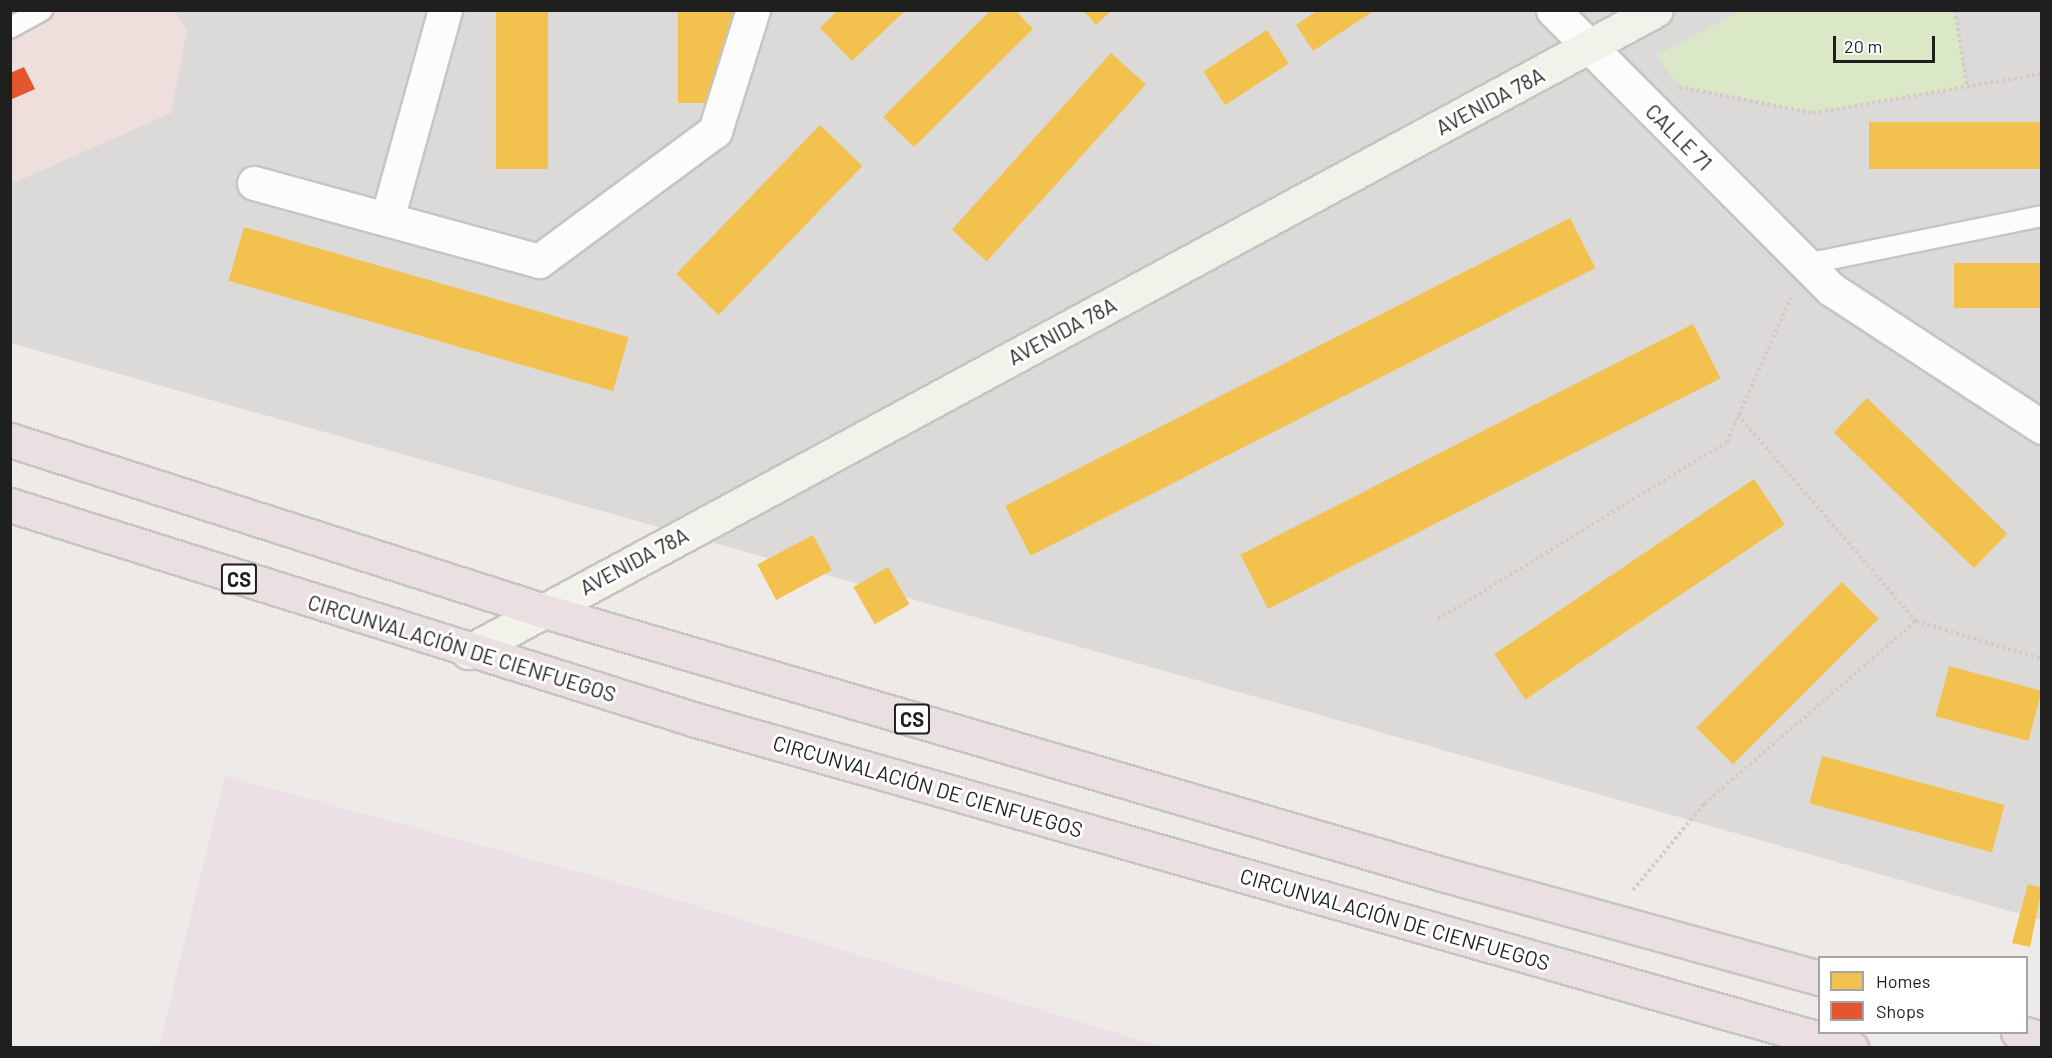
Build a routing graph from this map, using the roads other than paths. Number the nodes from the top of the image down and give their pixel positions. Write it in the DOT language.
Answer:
graph roads {
  1 [pos="42,10"];
  2 [pos="445,10"];
  3 [pos="753,10"];
  4 [pos="1553,10"];
  5 [pos="1656,10"];
  6 [pos="10,28"];
  7 [pos="1588,48"];
  8 [pos="254,183"];
  9 [pos="2042,216"];
  10 [pos="387,219"];
  11 [pos="1806,264"];
  12 [pos="2042,427"];
  13 [pos="10,440"];
  14 [pos="10,506"];
  15 [pos="541,610"];
  16 [pos="468,652"];
  17 [pos="1818,977"];
  18 [pos="2025,1034"];
  19 [pos="2042,1039"];
  20 [pos="1851,1047"];
  1 -- 6 [label="lane"];
  2 -- 10 [label="street"];
  3 -- 10 [label="street"];
  4 -- 7 [label="street, CALLE 71"];
  5 -- 7 [label="street, AVENIDA 78A"];
  7 -- 11 [label="street, CALLE 71"];
  7 -- 15 [label="street, AVENIDA 78A"];
  8 -- 10 [label="street"];
  9 -- 11 [label="lane"];
  11 -- 12 [label="street, CALLE 71"];
  13 -- 15 [label="highway, CS"];
  14 -- 16 [label="highway, CIRCUNVALACIÓN DE CIENFUEGOS / CS"];
  15 -- 16 [label="street, AVENIDA 78A"];
  15 -- 17 [label="highway, CS"];
  16 -- 20 [label="highway, CIRCUNVALACIÓN DE CIENFUEGOS / CS"];
  18 -- 19 [label="highway"];
}
